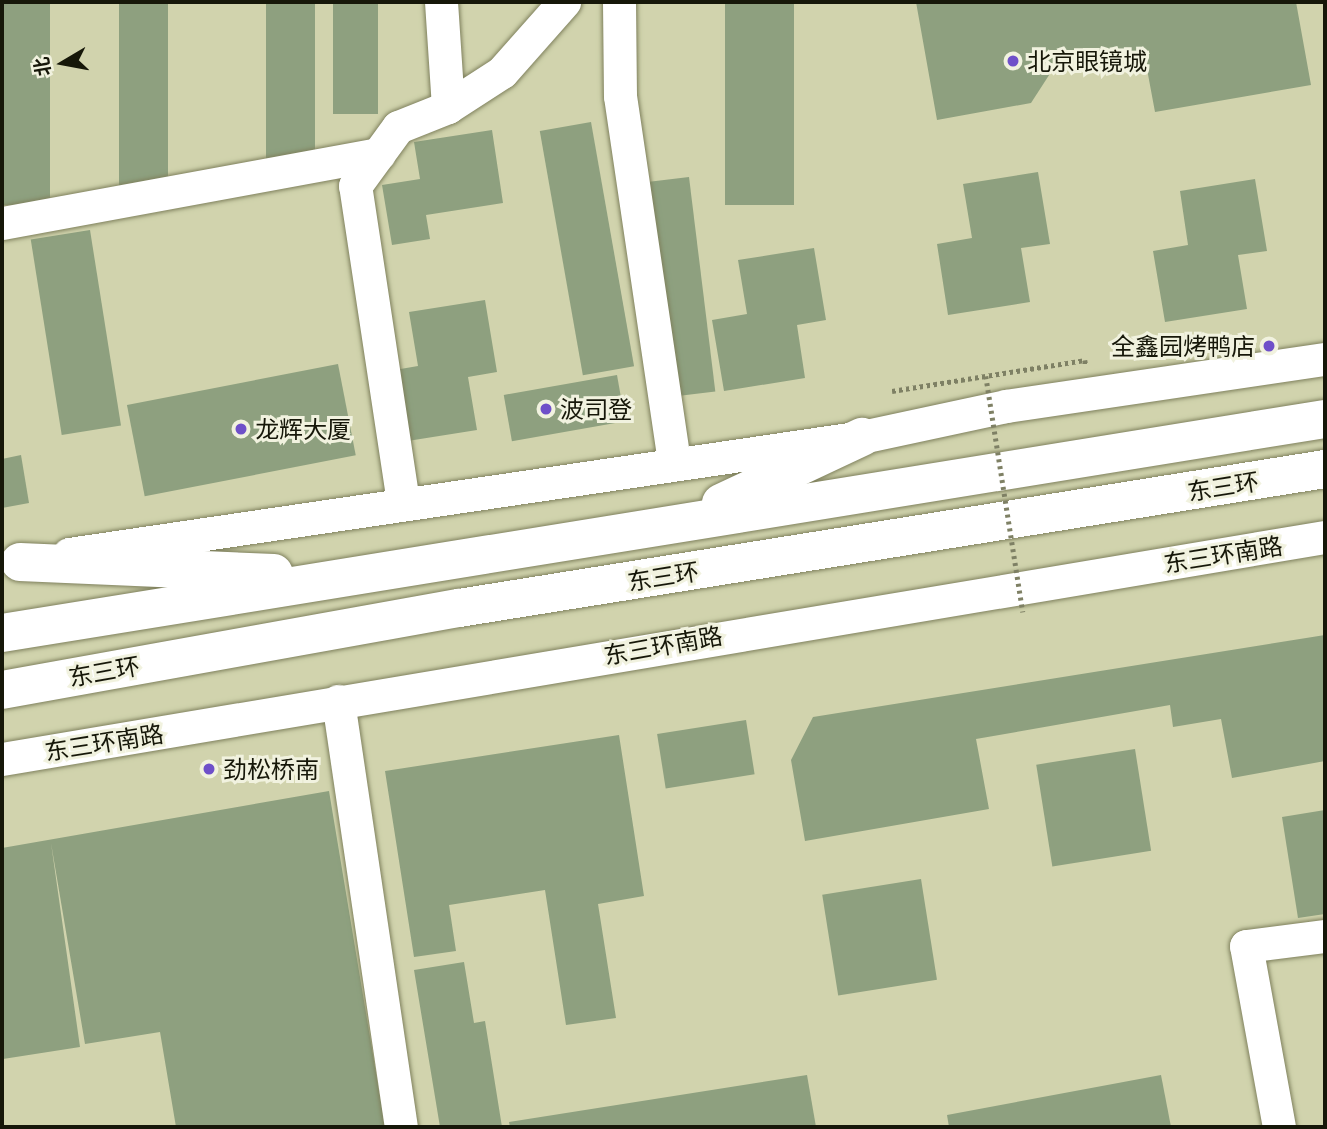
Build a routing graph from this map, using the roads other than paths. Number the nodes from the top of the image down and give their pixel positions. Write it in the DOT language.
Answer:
graph roads {
  1 [pos="441,2"];
  2 [pos="564,2"];
  3 [pos="619,2"];
  4 [pos="448,107"];
  5 [pos="379,153"];
  6 [pos="2,223"];
  7 [pos="1325,359"];
  8 [pos="1325,419"];
  9 [pos="862,437"];
  10 [pos="674,463"];
  11 [pos="1325,469"];
  12 [pos="403,502"];
  13 [pos="682,522"];
  14 [pos="1325,537"];
  15 [pos="11,564"];
  16 [pos="356,576"];
  17 [pos="2,633"];
  18 [pos="2,690"];
  19 [pos="338,701"];
  20 [pos="2,759"];
  21 [pos="1325,936"];
  22 [pos="401,1127"];
  23 [pos="1279,1127"];
  1 -- 4 [label="street"];
  2 -- 4 [label="street"];
  3 -- 10 [label="street"];
  4 -- 5 [label="street"];
  5 -- 6 [label="street"];
  5 -- 12 [label="street"];
  7 -- 9 [label="street"];
  8 -- 13 [label="highway, 东三环"];
  9 -- 10 [label="street"];
  9 -- 13 [label="highway"];
  10 -- 12 [label="street"];
  11 -- 18 [label="highway, 东三环"];
  12 -- 15 [label="street"];
  13 -- 16 [label="highway, 东三环"];
  14 -- 19 [label="street, 东三环南路"];
  15 -- 16 [label="highway"];
  16 -- 17 [label="highway, 东三环"];
  19 -- 20 [label="street, 东三环南路"];
  19 -- 22 [label="street"];
  21 -- 23 [label="street"];
}
